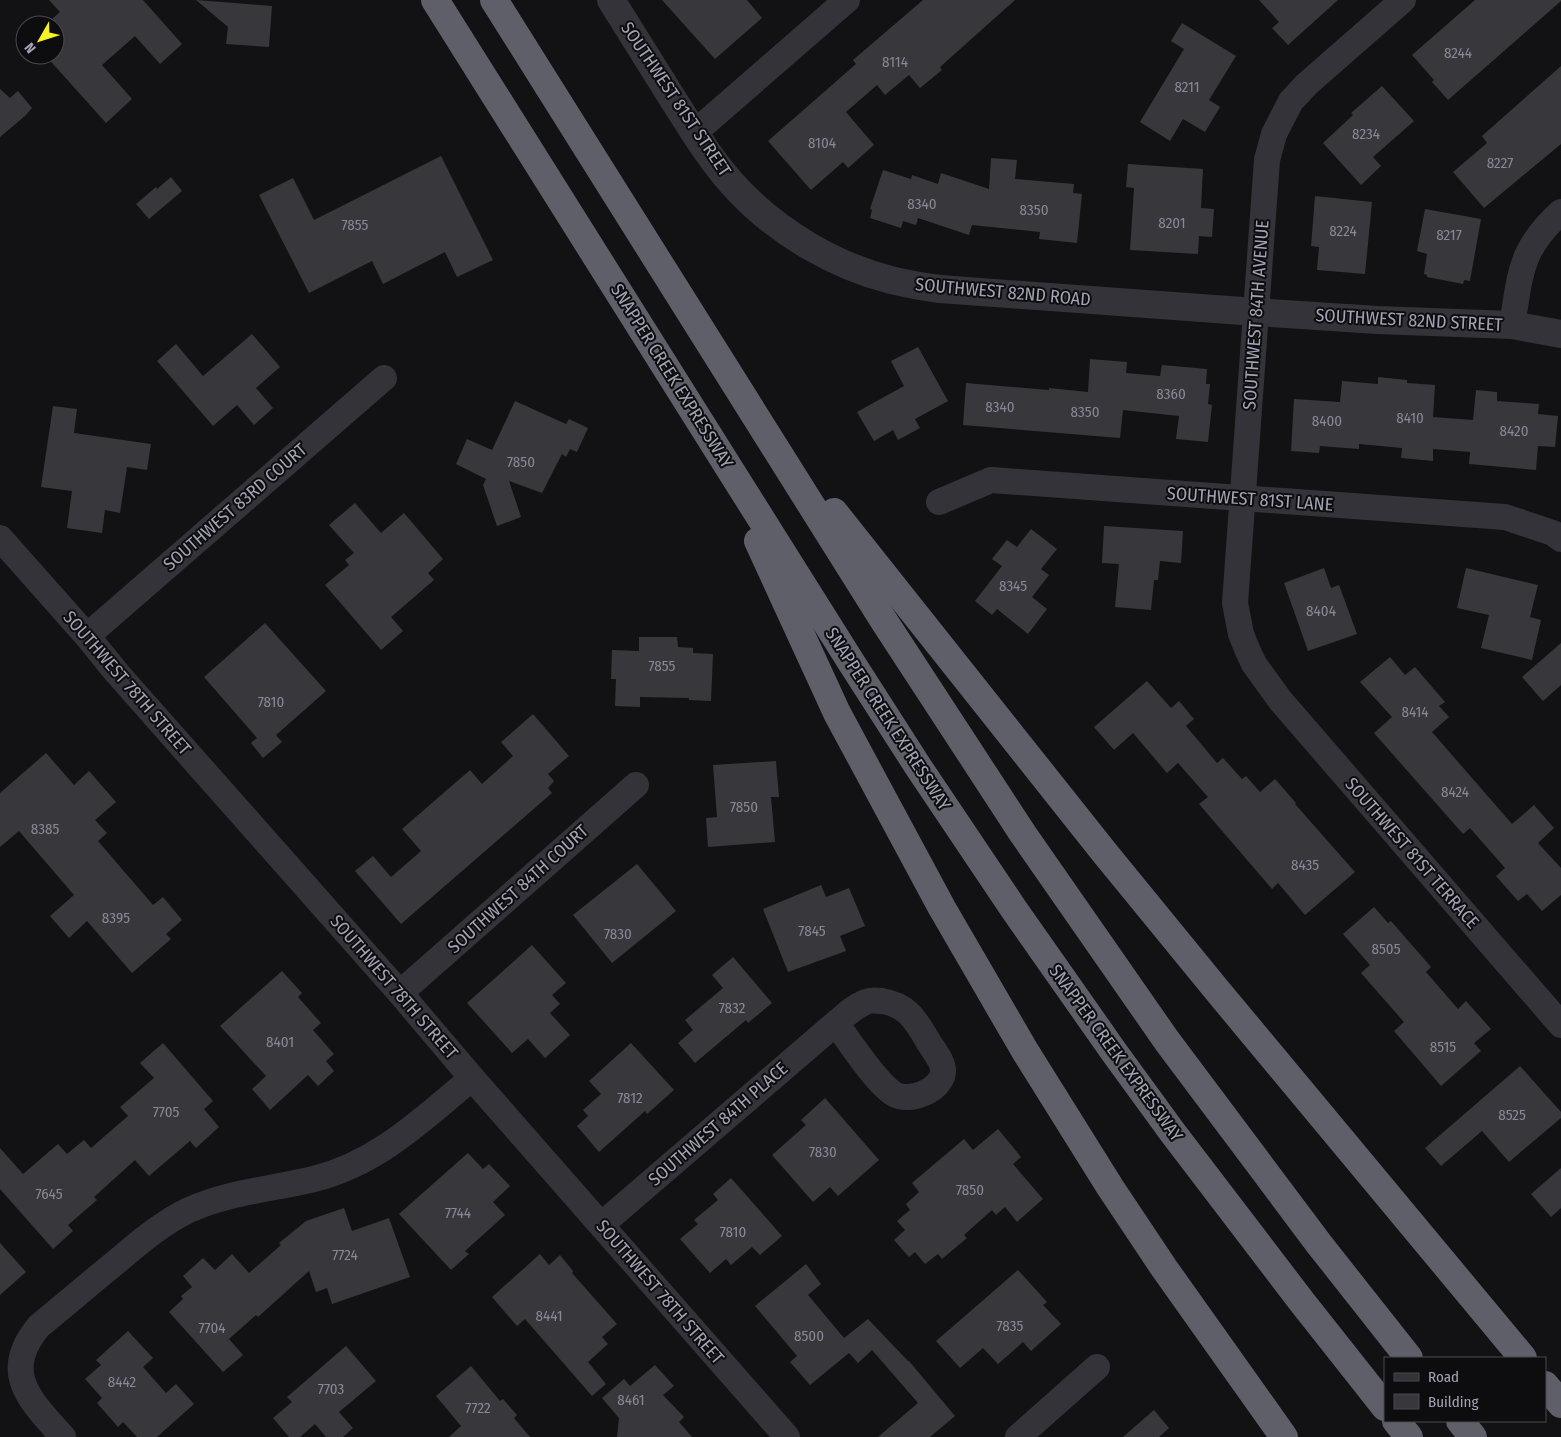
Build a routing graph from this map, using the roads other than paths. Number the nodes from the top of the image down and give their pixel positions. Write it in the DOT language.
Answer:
graph roads {
  1 [pos="435,0"];
  2 [pos="494,0"];
  3 [pos="611,0"];
  4 [pos="846,0"];
  5 [pos="1403,0"];
  6 [pos="694,133"];
  7 [pos="1561,212"];
  8 [pos="767,216"];
  9 [pos="1256,312"];
  10 [pos="1512,326"];
  11 [pos="1561,334"];
  12 [pos="384,378"];
  13 [pos="748,403"];
  14 [pos="712,442"];
  15 [pos="1243,498"];
  16 [pos="939,502"];
  17 [pos="0,538"];
  18 [pos="1561,539"];
  19 [pos="87,636"];
  20 [pos="1264,679"];
  21 [pos="636,785"];
  22 [pos="400,993"];
  23 [pos="836,1023"];
  24 [pos="1561,1025"];
  25 [pos="472,1078"];
  26 [pos="601,1225"];
  27 [pos="1408,1357"];
  28 [pos="1522,1357"];
  29 [pos="1097,1366"];
  30 [pos="10,1382"];
  31 [pos="1546,1386"];
  32 [pos="1561,1404"];
  33 [pos="1384,1406"];
  34 [pos="1397,1422"];
  35 [pos="1461,1422"];
  36 [pos="63,1437"];
  37 [pos="787,1437"];
  38 [pos="1018,1437"];
  39 [pos="1284,1437"];
  40 [pos="1409,1437"];
  41 [pos="1473,1437"];
  1 -- 14 [label="highway, SNAPPER CREEK EXPRESSWAY"];
  2 -- 13 [label="highway"];
  3 -- 6 [label="street, SOUTHWEST 81ST STREET"];
  4 -- 6 [label="street"];
  5 -- 9 [label="street, SOUTHWEST 84TH AVENUE"];
  6 -- 8 [label="street, SOUTHWEST 81ST STREET"];
  7 -- 10 [label="street"];
  8 -- 9 [label="street, SOUTHWEST 82ND ROAD"];
  9 -- 10 [label="street, SOUTHWEST 82ND STREET"];
  9 -- 15 [label="street, SOUTHWEST 84TH AVENUE"];
  10 -- 11 [label="street, SOUTHWEST 82ND STREET"];
  12 -- 19 [label="street, SOUTHWEST 83RD COURT"];
  13 -- 27 [label="highway"];
  13 -- 28 [label="highway"];
  14 -- 33 [label="highway, SNAPPER CREEK EXPRESSWAY"];
  14 -- 39 [label="highway"];
  15 -- 16 [label="street, SOUTHWEST 81ST LANE"];
  15 -- 18 [label="street, SOUTHWEST 81ST LANE"];
  15 -- 20 [label="street, SOUTHWEST 84TH AVENUE"];
  17 -- 19 [label="street, SOUTHWEST 78TH STREET"];
  19 -- 22 [label="street, SOUTHWEST 78TH STREET"];
  20 -- 24 [label="street, SOUTHWEST 81ST TERRACE"];
  21 -- 22 [label="street, SOUTHWEST 84TH COURT"];
  22 -- 25 [label="street, SOUTHWEST 78TH STREET"];
  23 -- 26 [label="street, SOUTHWEST 84TH PLACE"];
  25 -- 26 [label="street, SOUTHWEST 78TH STREET"];
  25 -- 30 [label="street"];
  26 -- 37 [label="street, SOUTHWEST 78TH STREET"];
  29 -- 38 [label="street"];
  30 -- 36 [label="street"];
  31 -- 32 [label="highway"];
  34 -- 40 [label="highway"];
  35 -- 41 [label="highway"];
}
